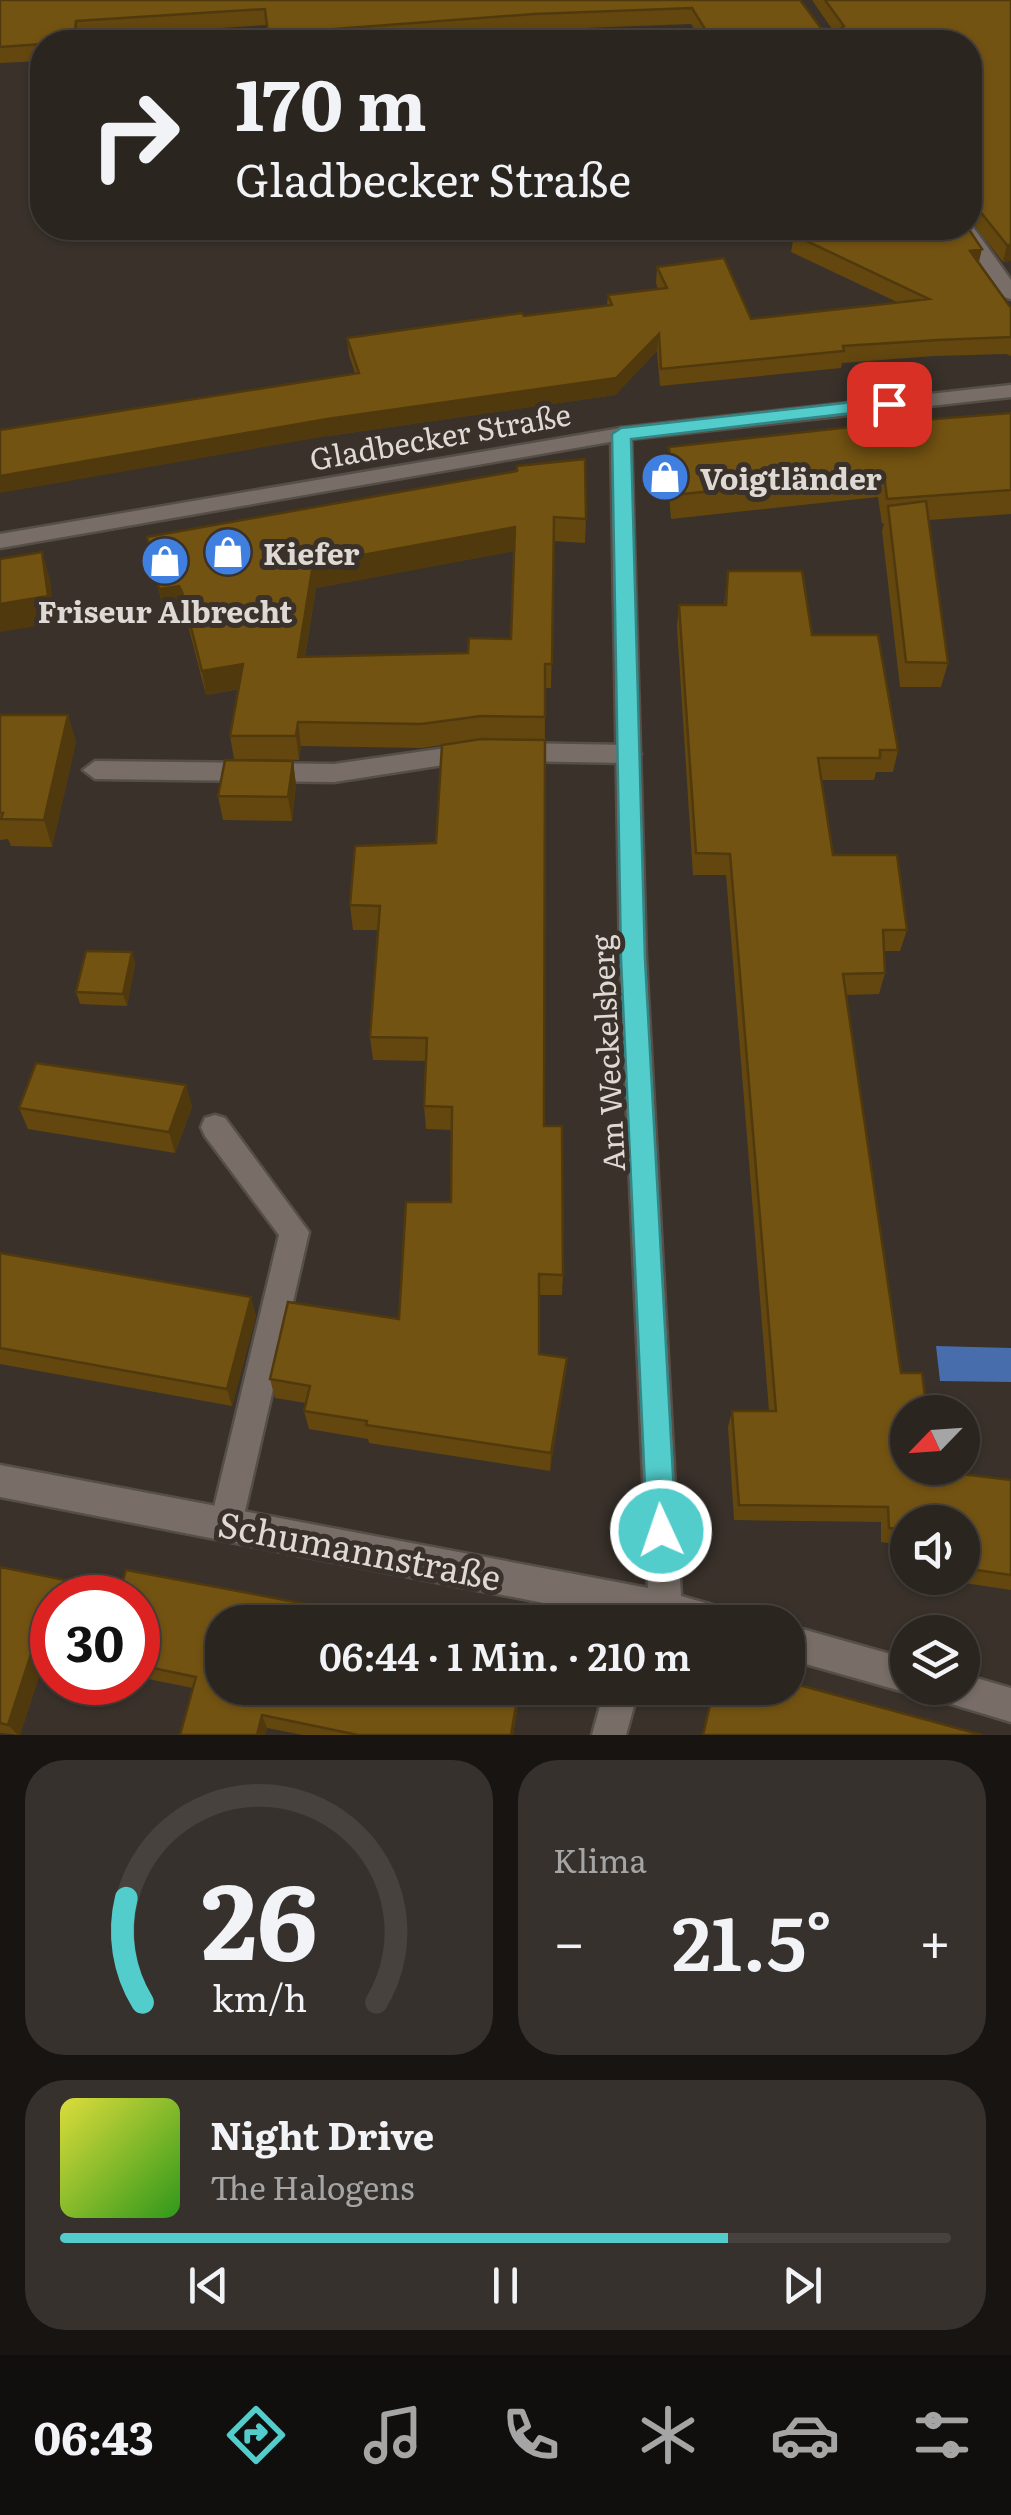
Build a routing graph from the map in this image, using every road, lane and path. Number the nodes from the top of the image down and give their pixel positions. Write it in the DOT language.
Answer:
graph roads {
  1 [pos="973,240"];
  2 [pos="1011,293"];
  3 [pos="1011,391"];
  4 [pos="621,434"];
  5 [pos="0,541"];
  6 [pos="629,754"];
  7 [pos="95,770"];
  8 [pos="216,1127"];
  9 [pos="0,1482"];
  10 [pos="226,1524"];
  11 [pos="613,1605"];
  12 [pos="661,1605"];
  13 [pos="805,1647"];
  14 [pos="890,1671"];
  15 [pos="980,1696"];
  16 [pos="1011,1704"];
  17 [pos="617,1705"];
  18 [pos="609,1735"];
  1 -- 2 [label="street"];
  3 -- 4 [label="street, Gladbecker Straße"];
  4 -- 5 [label="street, Gladbecker Straße"];
  4 -- 6 [label="street, Am Weckelsberg"];
  6 -- 7 [label="street"];
  6 -- 12 [label="street, Am Weckelsberg"];
  8 -- 10 [label="street"];
  9 -- 10 [label="street, Schumannstraße"];
  10 -- 11 [label="street, Schumannstraße"];
  13 -- 14 [label="street"];
  15 -- 16 [label="street"];
  17 -- 18 [label="street"];
}
